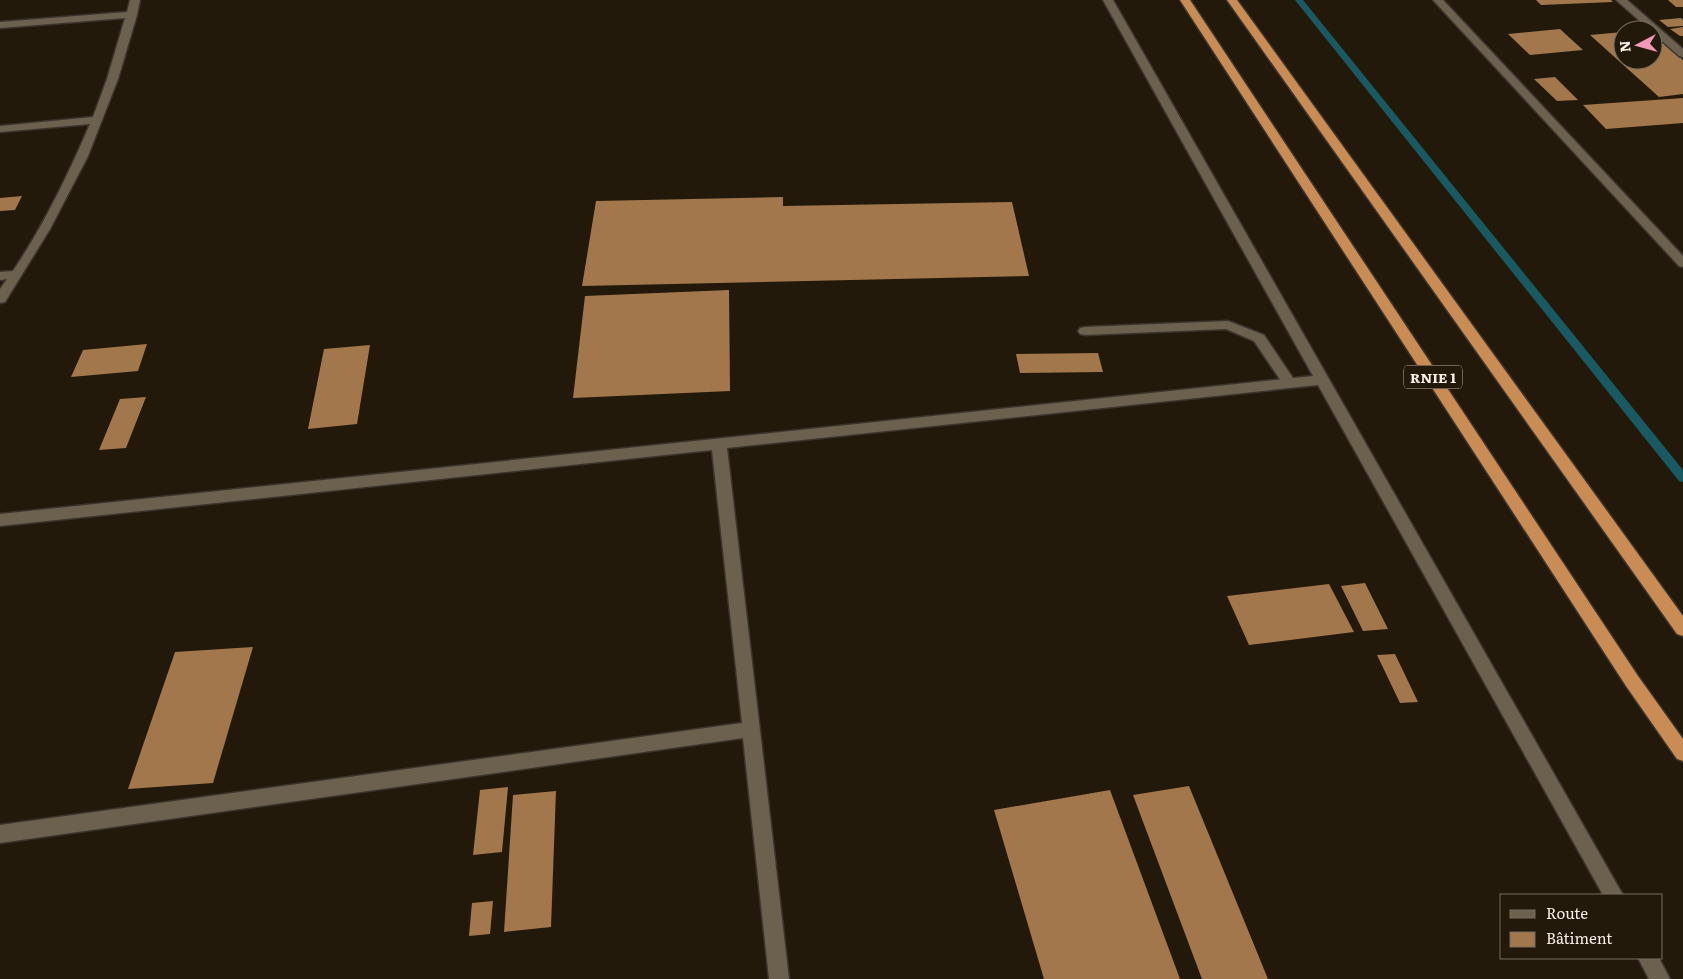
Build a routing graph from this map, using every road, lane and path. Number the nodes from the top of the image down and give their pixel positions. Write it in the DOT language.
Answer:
graph roads {
  1 [pos="135,0"];
  2 [pos="1108,0"];
  3 [pos="1185,0"];
  4 [pos="1232,0"];
  5 [pos="1438,0"];
  6 [pos="1621,0"];
  7 [pos="132,15"];
  8 [pos="0,25"];
  9 [pos="1680,49"];
  10 [pos="98,120"];
  11 [pos="0,129"];
  12 [pos="1683,263"];
  13 [pos="18,274"];
  14 [pos="0,276"];
  15 [pos="0,299"];
  16 [pos="1085,331"];
  17 [pos="1321,380"];
  18 [pos="1290,384"];
  19 [pos="719,443"];
  20 [pos="0,520"];
  21 [pos="1683,629"];
  22 [pos="751,729"];
  23 [pos="1683,753"];
  24 [pos="0,834"];
  25 [pos="1611,894"];
  26 [pos="1649,959"];
  27 [pos="779,979"];
  28 [pos="1660,979"];
  1 -- 7 [label="street"];
  2 -- 17 [label="street"];
  3 -- 23 [label="highway, RNIE 1"];
  4 -- 21 [label="highway"];
  5 -- 12 [label="street"];
  6 -- 9 [label="street"];
  7 -- 8 [label="street"];
  7 -- 10 [label="street"];
  10 -- 11 [label="street"];
  10 -- 13 [label="street"];
  13 -- 14 [label="street"];
  13 -- 15 [label="street"];
  16 -- 18 [label="street"];
  17 -- 18 [label="street"];
  17 -- 25 [label="street"];
  18 -- 19 [label="street"];
  19 -- 20 [label="street"];
  19 -- 22 [label="street"];
  22 -- 24 [label="street"];
  22 -- 27 [label="street"];
  26 -- 28 [label="street"];
}
